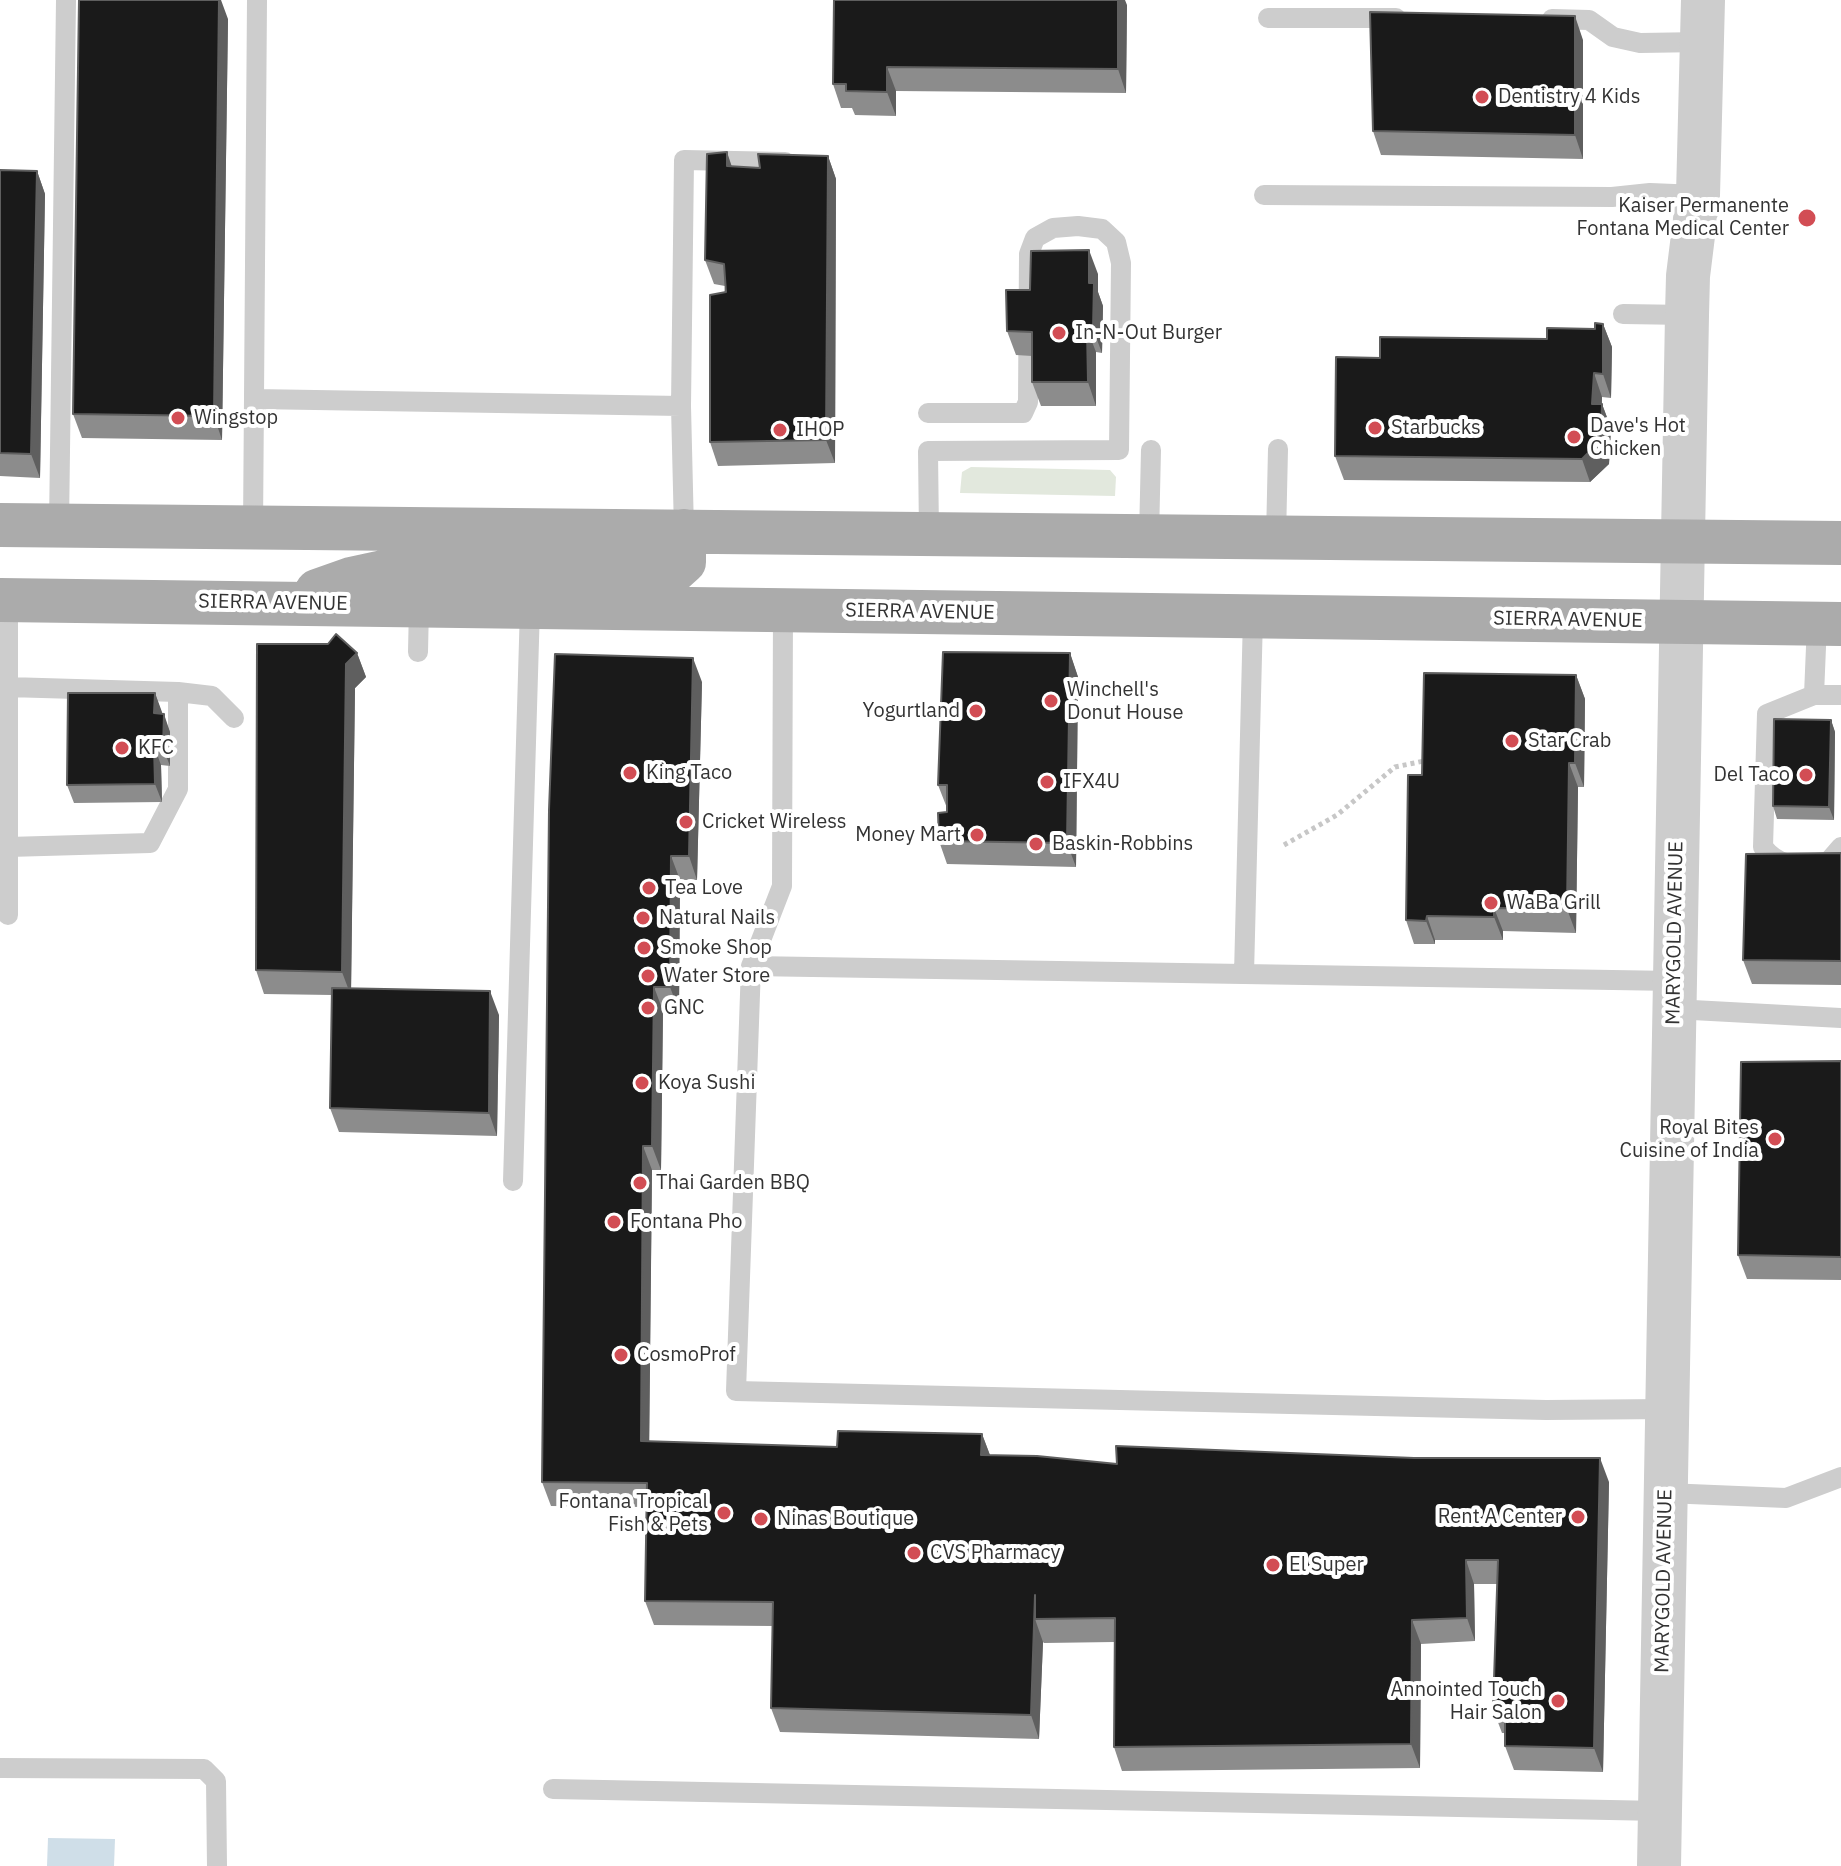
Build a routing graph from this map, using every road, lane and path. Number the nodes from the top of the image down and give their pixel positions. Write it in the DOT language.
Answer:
graph roads {
  1 [pos="66,0"];
  2 [pos="257,0"];
  3 [pos="1413,17"];
  4 [pos="1268,18"];
  5 [pos="1530,19"];
  6 [pos="1703,21"];
  7 [pos="796,162"];
  8 [pos="1264,195"];
  9 [pos="1698,195"];
  10 [pos="1623,314"];
  11 [pos="1687,315"];
  12 [pos="254,399"];
  13 [pos="681,406"];
  14 [pos="928,413"];
  15 [pos="1278,449"];
  16 [pos="1151,450"];
  17 [pos="0,525"];
  18 [pos="59,526"];
  19 [pos="253,529"];
  20 [pos="684,531"];
  21 [pos="929,534"];
  22 [pos="1149,537"];
  23 [pos="1276,538"];
  24 [pos="1683,543"];
  25 [pos="1841,543"];
  26 [pos="4,600"];
  27 [pos="281,603"];
  28 [pos="419,606"];
  29 [pos="530,607"];
  30 [pos="783,610"];
  31 [pos="1253,616"];
  32 [pos="1681,622"];
  33 [pos="1829,624"];
  34 [pos="418,652"];
  35 [pos="8,687"];
  36 [pos="178,692"];
  37 [pos="1814,695"];
  38 [pos="1841,695"];
  39 [pos="234,718"];
  40 [pos="1424,761"];
  41 [pos="1284,845"];
  42 [pos="8,847"];
  43 [pos="1841,847"];
  44 [pos="8,915"];
  45 [pos="751,966"];
  46 [pos="1244,974"];
  47 [pos="1674,995"];
  48 [pos="1841,1018"];
  49 [pos="513,1181"];
  50 [pos="1667,1409"];
  51 [pos="1841,1477"];
  52 [pos="1666,1493"];
  53 [pos="0,1768"];
  54 [pos="553,1789"];
  55 [pos="1660,1811"];
  56 [pos="217,1866"];
  57 [pos="1659,1866"];
  1 -- 18 [label="lane"];
  2 -- 12 [label="lane"];
  3 -- 4 [label="lane"];
  5 -- 6 [label="lane"];
  6 -- 9 [label="street, MARYGOLD AVENUE"];
  7 -- 13 [label="lane"];
  8 -- 9 [label="lane"];
  9 -- 11 [label="street, MARYGOLD AVENUE"];
  10 -- 11 [label="lane"];
  11 -- 24 [label="street, MARYGOLD AVENUE"];
  12 -- 13 [label="lane"];
  12 -- 19 [label="lane"];
  13 -- 20 [label="lane"];
  14 -- 21 [label="lane"];
  15 -- 23 [label="lane"];
  16 -- 22 [label="lane"];
  17 -- 18 [label="main road"];
  18 -- 19 [label="main road"];
  19 -- 20 [label="main road"];
  20 -- 21 [label="main road"];
  20 -- 27 [label="main road"];
  21 -- 22 [label="main road"];
  22 -- 23 [label="main road"];
  23 -- 24 [label="main road"];
  24 -- 25 [label="main road"];
  24 -- 32 [label="street, MARYGOLD AVENUE"];
  26 -- 27 [label="main road, SIERRA AVENUE"];
  26 -- 35 [label="lane"];
  27 -- 28 [label="main road, SIERRA AVENUE"];
  28 -- 29 [label="main road, SIERRA AVENUE"];
  28 -- 34 [label="lane"];
  29 -- 30 [label="main road, SIERRA AVENUE"];
  29 -- 49 [label="lane"];
  30 -- 31 [label="main road, SIERRA AVENUE"];
  30 -- 45 [label="lane"];
  31 -- 32 [label="main road, SIERRA AVENUE"];
  31 -- 46 [label="lane"];
  32 -- 33 [label="main road, SIERRA AVENUE"];
  32 -- 47 [label="street, MARYGOLD AVENUE"];
  33 -- 37 [label="lane"];
  35 -- 36 [label="lane"];
  35 -- 42 [label="lane"];
  36 -- 39 [label="lane"];
  36 -- 42 [label="lane"];
  37 -- 38 [label="lane"];
  37 -- 43 [label="lane"];
  40 -- 41 [label="path"];
  42 -- 44 [label="lane"];
  45 -- 46 [label="lane"];
  45 -- 50 [label="lane"];
  46 -- 47 [label="lane"];
  47 -- 48 [label="lane"];
  47 -- 50 [label="street, MARYGOLD AVENUE"];
  50 -- 52 [label="street, MARYGOLD AVENUE"];
  51 -- 52 [label="lane"];
  52 -- 55 [label="street, MARYGOLD AVENUE"];
  53 -- 56 [label="lane"];
  54 -- 55 [label="lane"];
  55 -- 57 [label="street, MARYGOLD AVENUE"];
}
